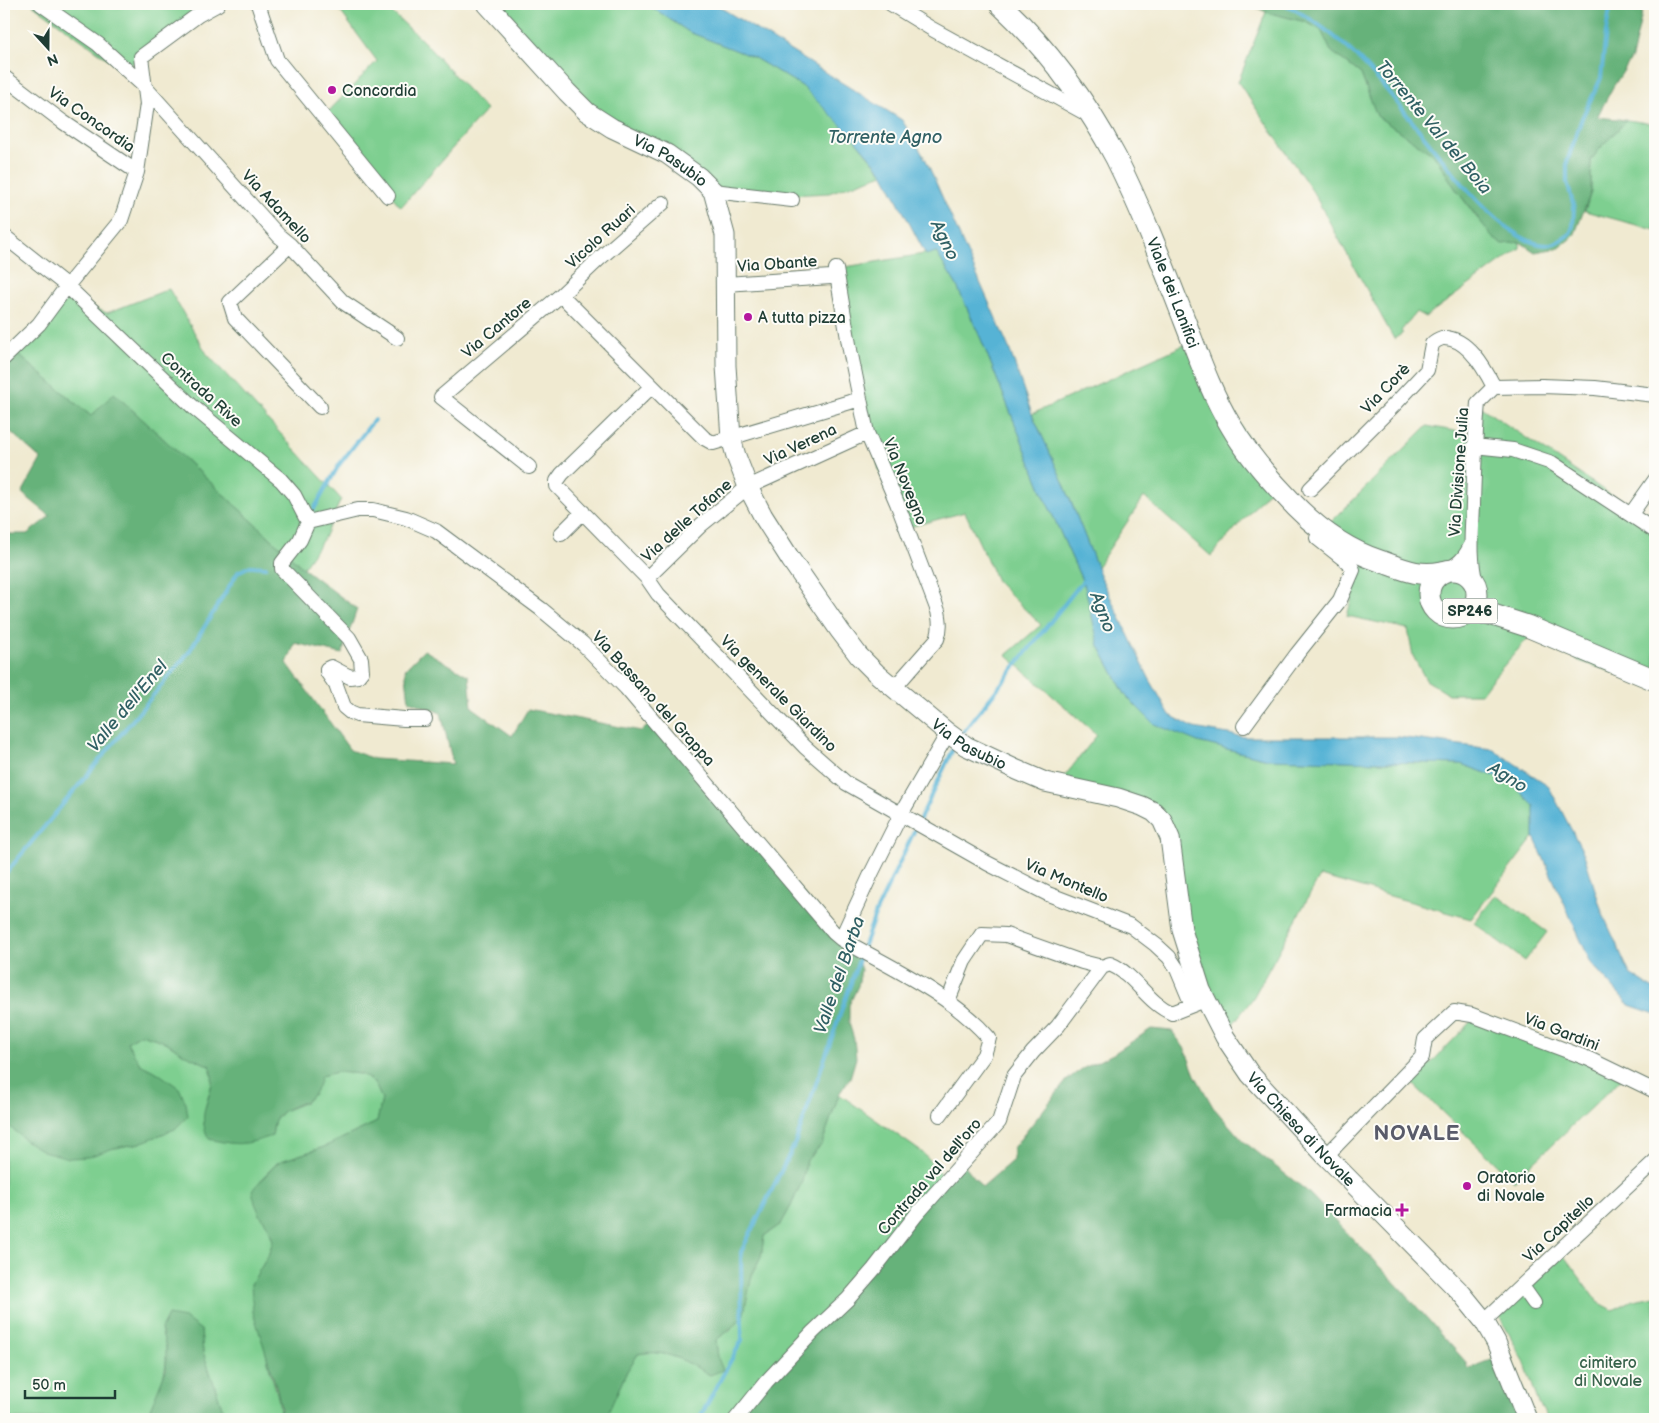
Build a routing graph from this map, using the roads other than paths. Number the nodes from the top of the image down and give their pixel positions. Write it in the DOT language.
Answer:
graph roads {
  1 [pos="41,4"];
  2 [pos="218,4"];
  3 [pos="258,4"];
  4 [pos="487,4"];
  5 [pos="891,4"];
  6 [pos="1000,4"];
  7 [pos="4,77"];
  8 [pos="143,85"];
  9 [pos="1094,118"];
  10 [pos="137,172"];
  11 [pos="713,191"];
  12 [pos="388,196"];
  13 [pos="792,200"];
  14 [pos="663,203"];
  15 [pos="4,236"];
  16 [pos="290,245"];
  17 [pos="834,273"];
  18 [pos="726,284"];
  19 [pos="67,286"];
  20 [pos="561,295"];
  21 [pos="397,338"];
  22 [pos="4,358"];
  23 [pos="652,386"];
  24 [pos="1494,387"];
  25 [pos="1655,395"];
  26 [pos="860,399"];
  27 [pos="320,407"];
  28 [pos="867,433"];
  29 [pos="731,438"];
  30 [pos="1474,446"];
  31 [pos="529,467"];
  32 [pos="1655,480"];
  33 [pos="748,488"];
  34 [pos="1310,489"];
  35 [pos="583,512"];
  36 [pos="1631,514"];
  37 [pos="308,522"];
  38 [pos="1323,531"];
  39 [pos="1655,531"];
  40 [pos="561,534"];
  41 [pos="1470,548"];
  42 [pos="1370,558"];
  43 [pos="1444,571"];
  44 [pos="647,578"];
  45 [pos="1476,588"];
  46 [pos="1429,599"];
  47 [pos="1468,613"];
  48 [pos="1527,626"];
  49 [pos="1655,680"];
  50 [pos="894,688"];
  51 [pos="425,719"];
  52 [pos="1244,726"];
  53 [pos="956,739"];
  54 [pos="905,816"];
  55 [pos="841,939"];
  56 [pos="1102,967"];
  57 [pos="948,1000"];
  58 [pos="1199,1002"];
  59 [pos="1655,1091"];
  60 [pos="940,1114"];
  61 [pos="1326,1156"];
  62 [pos="1655,1161"];
  63 [pos="1522,1286"];
  64 [pos="1534,1303"];
  65 [pos="1484,1321"];
  66 [pos="4,1414"];
  67 [pos="7,1419"];
  68 [pos="736,1419"];
  69 [pos="1527,1419"];
  1 -- 8 [label="street, Via Adamello"];
  2 -- 8 [label="street, Via Concordia"];
  3 -- 12 [label="street"];
  4 -- 11 [label="main road, Via Pasubio"];
  5 -- 9 [label="street"];
  6 -- 9 [label="main road, Viale dei Lanifici"];
  7 -- 10 [label="street, Via Concordia"];
  8 -- 10 [label="street, Via Concordia"];
  8 -- 16 [label="street, Via Adamello"];
  9 -- 38 [label="main road, Viale dei Lanifici"];
  10 -- 19 [label="street, Via Concordia"];
  11 -- 13 [label="street"];
  11 -- 18 [label="main road, Via Pasubio"];
  14 -- 20 [label="street, Vicolo Ruari"];
  15 -- 19 [label="street, Contrada Rive"];
  16 -- 21 [label="street, Via Adamello"];
  16 -- 27 [label="street"];
  17 -- 18 [label="street, Via Obante"];
  17 -- 26 [label="street, Via Novegno"];
  18 -- 29 [label="main road, Via Pasubio"];
  19 -- 22 [label="street, Via Concordia"];
  19 -- 37 [label="street, Contrada Rive"];
  20 -- 23 [label="street"];
  20 -- 31 [label="street, Via Cantore"];
  23 -- 29 [label="street"];
  23 -- 35 [label="street"];
  24 -- 25 [label="street"];
  24 -- 30 [label="street, Via Divisione Julia"];
  24 -- 34 [label="street, Via Corè"];
  26 -- 28 [label="street, Via Novegno"];
  26 -- 29 [label="street"];
  28 -- 33 [label="street, Via Verena"];
  28 -- 50 [label="street, Via Novegno"];
  29 -- 33 [label="main road, Via Pasubio"];
  30 -- 36 [label="street"];
  30 -- 41 [label="street, Via Divisione Julia"];
  32 -- 36 [label="street"];
  33 -- 44 [label="street, Via delle Tofane"];
  33 -- 50 [label="main road, Via Pasubio"];
  35 -- 40 [label="street"];
  35 -- 44 [label="street"];
  36 -- 39 [label="street"];
  37 -- 51 [label="street"];
  37 -- 55 [label="street, Via Bassano del Grappa"];
  38 -- 42 [label="main road, Viale dei Lanifici"];
  38 -- 52 [label="street"];
  41 -- 43 [label="street, Via Divisione Julia"];
  41 -- 45 [label="street, Via Divisione Julia"];
  42 -- 43 [label="main road, Viale dei Lanifici"];
  42 -- 46 [label="main road, Viale dei Lanifici"];
  43 -- 45 [label="main road, Viale dei Lanifici / SP246"];
  43 -- 46 [label="main road, SP246"];
  44 -- 54 [label="street, Via generale Giardino"];
  45 -- 47 [label="main road, SP246"];
  45 -- 48 [label="main road, Viale dei Lanifici / SP246"];
  46 -- 47 [label="main road, Viale dei Lanifici / SP246"];
  47 -- 48 [label="main road, Viale dei Lanifici / SP246"];
  48 -- 49 [label="main road, Viale dei Lanifici / SP246"];
  50 -- 53 [label="main road, Via Pasubio"];
  53 -- 54 [label="street"];
  53 -- 58 [label="main road, Via Pasubio"];
  54 -- 55 [label="street"];
  54 -- 58 [label="street, Via Montello"];
  55 -- 57 [label="street, Via Bassano del Grappa"];
  56 -- 57 [label="street"];
  56 -- 58 [label="street"];
  56 -- 68 [label="street, Contrada val dell'oro"];
  57 -- 60 [label="street, Via Bassano del Grappa"];
  58 -- 61 [label="main road, Via Chiesa di Novale"];
  59 -- 61 [label="street, Via Gardini"];
  61 -- 65 [label="main road, Via Chiesa di Novale"];
  62 -- 63 [label="street, Via Capitello"];
  63 -- 64 [label="street"];
  63 -- 65 [label="street, Via Capitello"];
  65 -- 69 [label="main road, Via Chiesa di Novale"];
  66 -- 67 [label="street"];
}
